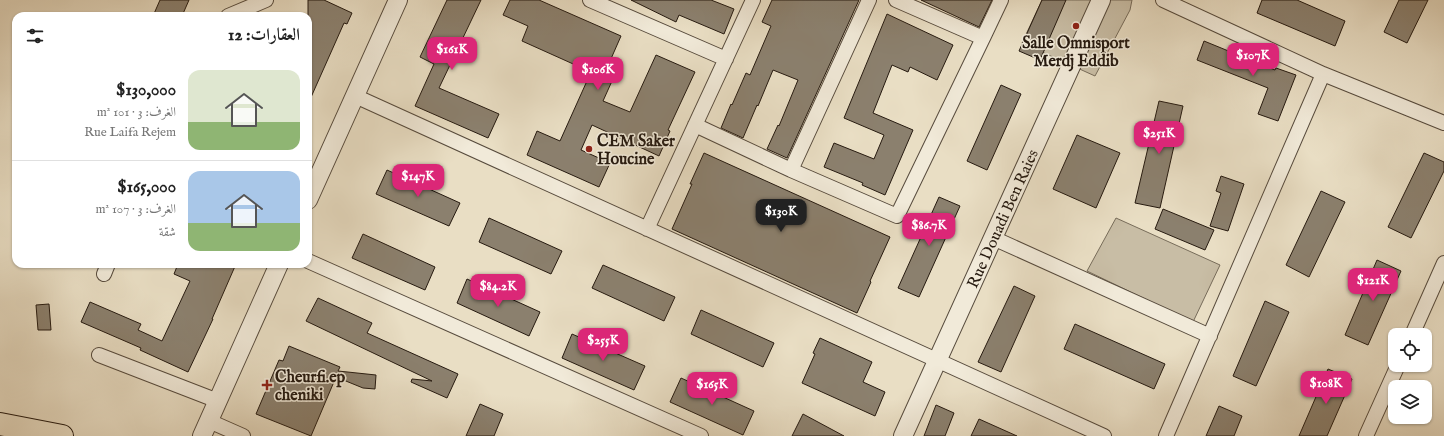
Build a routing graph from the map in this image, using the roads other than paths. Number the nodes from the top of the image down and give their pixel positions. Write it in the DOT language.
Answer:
graph roads {
  1 [pos="266,0"];
  2 [pos="398,0"];
  3 [pos="590,0"];
  4 [pos="753,0"];
  5 [pos="869,0"];
  6 [pos="896,0"];
  7 [pos="1001,0"];
  8 [pos="1101,0"];
  9 [pos="1163,0"];
  10 [pos="238,12"];
  11 [pos="983,38"];
  12 [pos="726,59"];
  13 [pos="1323,74"];
  14 [pos="354,96"];
  15 [pos="1444,123"];
  16 [pos="695,125"];
  17 [pos="792,170"];
  18 [pos="312,191"];
  19 [pos="647,229"];
  20 [pos="993,238"];
  21 [pos="312,263"];
  22 [pos="1444,263"];
  23 [pos="277,268"];
  24 [pos="1415,328"];
  25 [pos="1210,336"];
  26 [pos="99,355"];
  27 [pos="937,361"];
  28 [pos="1395,372"];
  29 [pos="218,401"];
  30 [pos="0,424"];
  31 [pos="206,429"];
  32 [pos="62,436"];
  33 [pos="243,436"];
  34 [pos="701,436"];
  35 [pos="903,436"];
  36 [pos="1104,436"];
  37 [pos="1166,436"];
  38 [pos="1366,436"];
  1 -- 10 [label="street"];
  2 -- 14 [label="street"];
  3 -- 12 [label="street"];
  4 -- 12 [label="street"];
  5 -- 17 [label="street"];
  6 -- 11 [label="street"];
  7 -- 11 [label="street"];
  8 -- 20 [label="street, Rue Douadi Ben Raies"];
  9 -- 13 [label="street"];
  11 -- 17 [label="street"];
  12 -- 16 [label="street"];
  13 -- 15 [label="street"];
  13 -- 25 [label="street"];
  14 -- 18 [label="street"];
  14 -- 19 [label="street"];
  16 -- 17 [label="street"];
  16 -- 19 [label="street"];
  19 -- 27 [label="street"];
  20 -- 25 [label="street"];
  20 -- 27 [label="street, Rue Douadi Ben Raies"];
  21 -- 34 [label="street"];
  22 -- 24 [label="street"];
  23 -- 29 [label="street"];
  25 -- 37 [label="street"];
  26 -- 29 [label="street"];
  27 -- 35 [label="street, Rue Douadi Ben Raies"];
  27 -- 36 [label="street"];
  28 -- 38 [label="street"];
  29 -- 31 [label="street"];
  30 -- 32 [label="highway"];
  31 -- 33 [label="street"];
}
